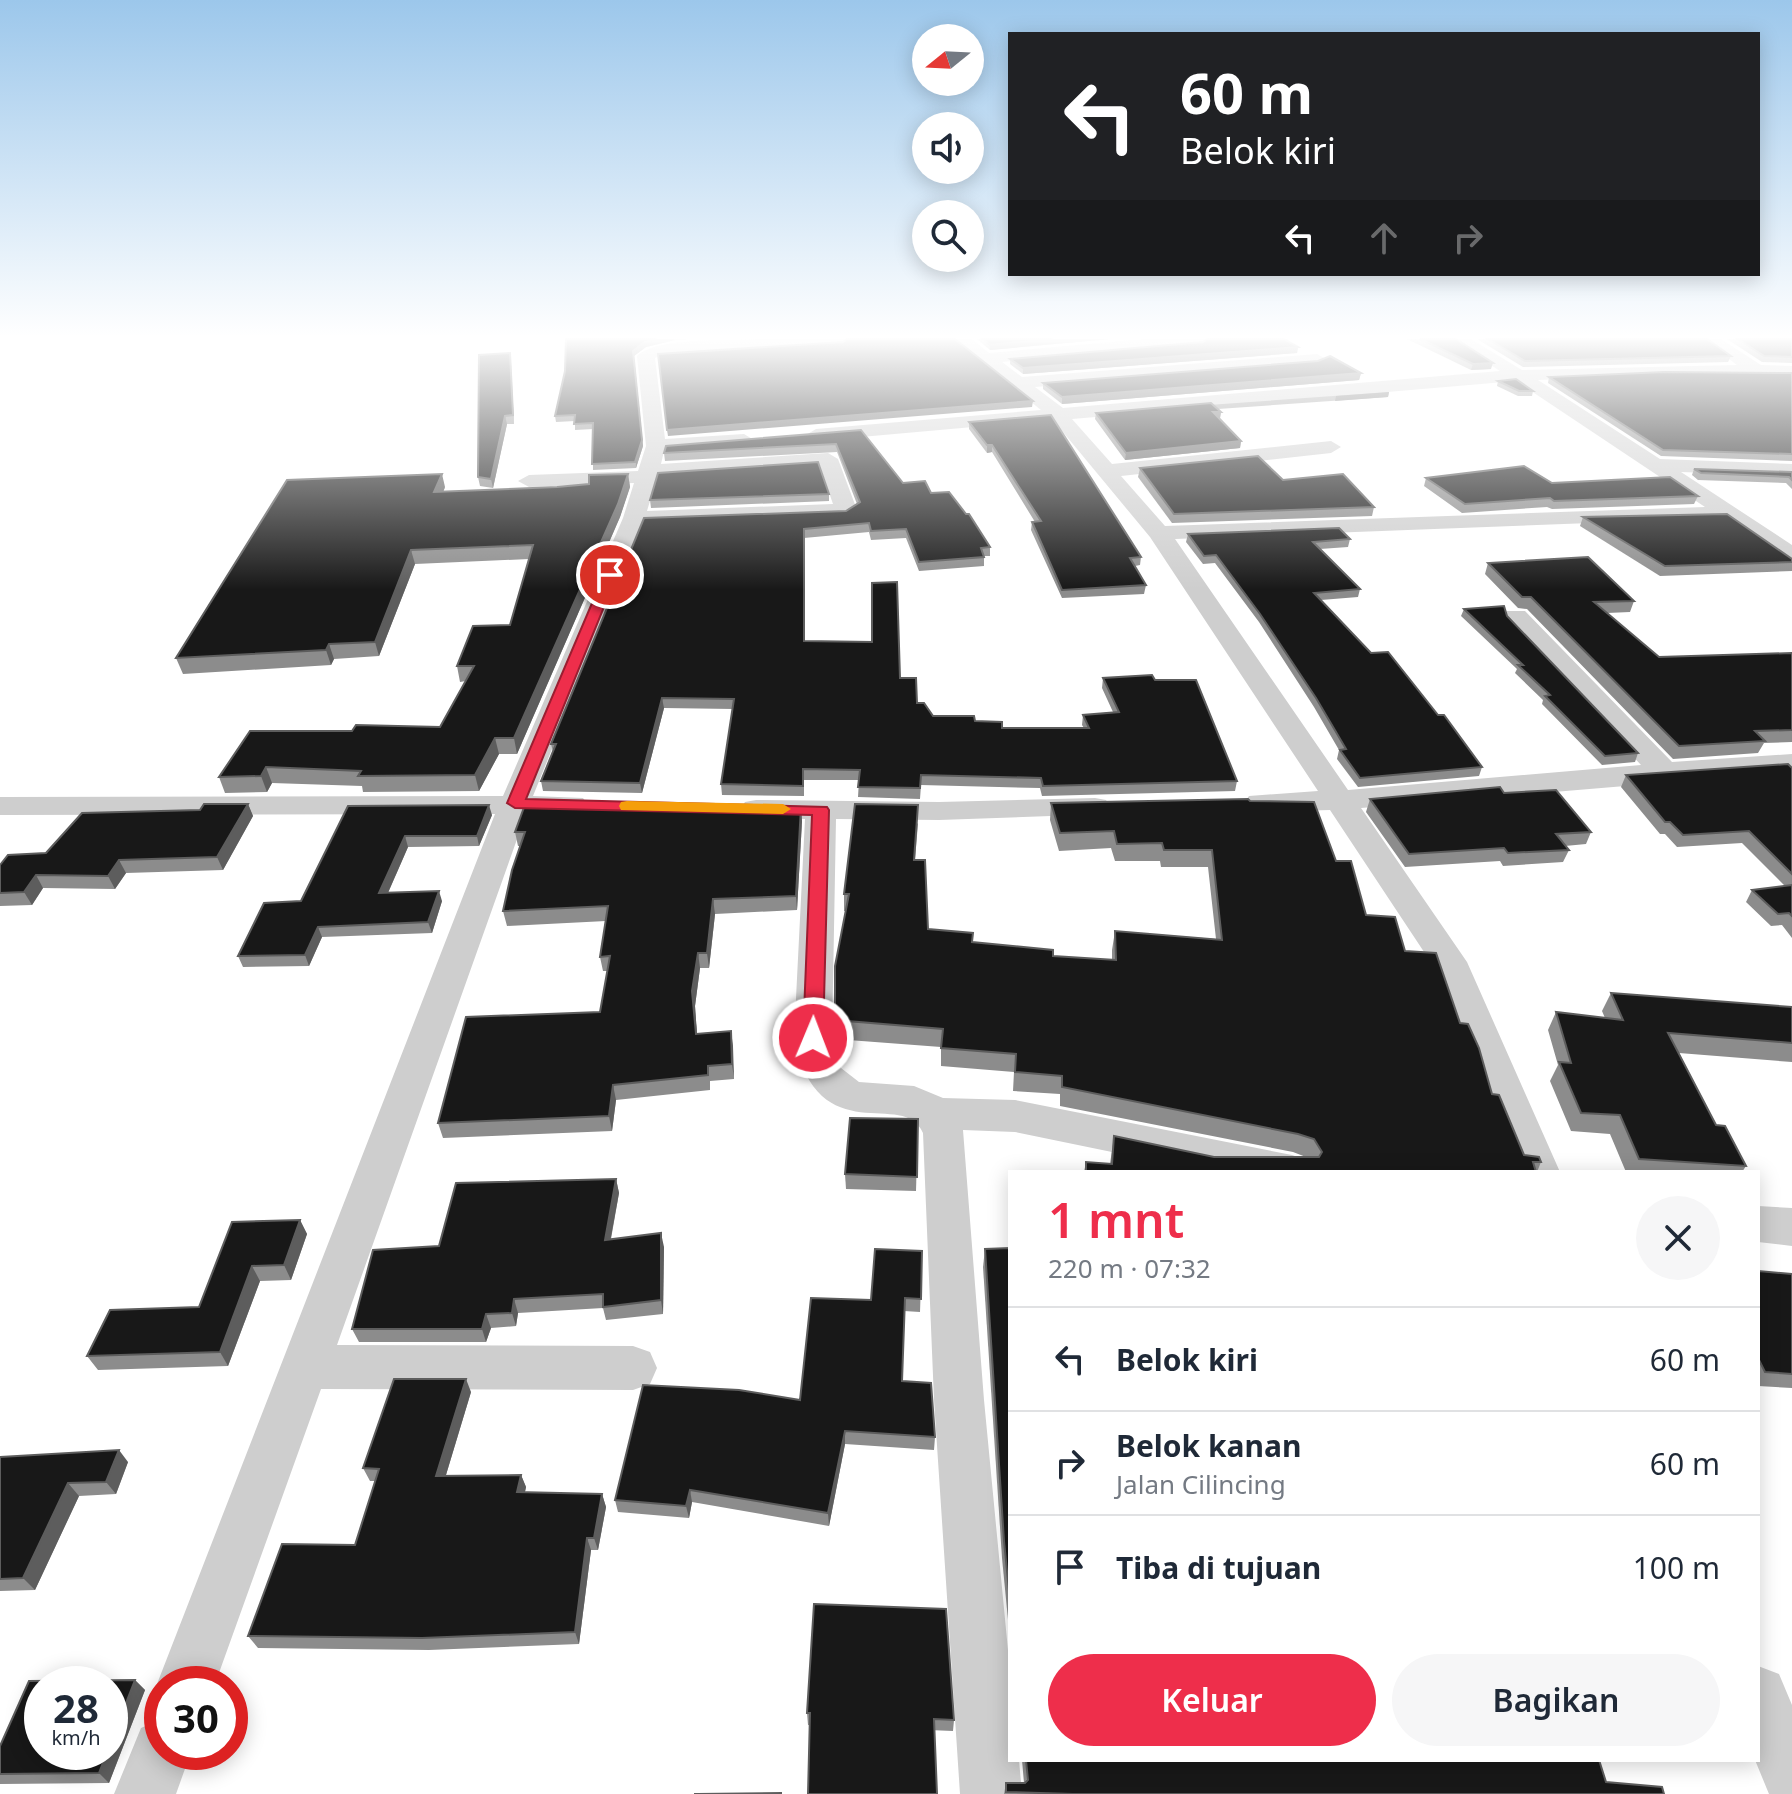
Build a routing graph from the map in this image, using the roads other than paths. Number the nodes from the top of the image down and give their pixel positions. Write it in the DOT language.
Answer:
graph roads {
  1 [pos="653,423"];
  2 [pos="947,423"];
  3 [pos="1065,423"];
  4 [pos="1590,423"];
  5 [pos="761,439"];
  6 [pos="656,446"];
  7 [pos="1331,447"];
  8 [pos="828,459"];
  9 [pos="1653,465"];
  10 [pos="1792,470"];
  11 [pos="1106,471"];
  12 [pos="648,474"];
  13 [pos="529,481"];
  14 [pos="846,510"];
  15 [pos="1730,514"];
  16 [pos="634,518"];
  17 [pos="854,532"];
  18 [pos="1159,533"];
  19 [pos="1792,555"];
  20 [pos="1516,616"];
  21 [pos="1786,770"];
  22 [pos="1664,771"];
  23 [pos="1343,801"];
  24 [pos="515,803"];
  25 [pos="1234,804"];
  26 [pos="0,806"];
  27 [pos="607,806"];
  28 [pos="1125,806"];
  29 [pos="729,808"];
  30 [pos="821,810"];
  31 [pos="937,1113"];
  32 [pos="1282,1170"];
  33 [pos="1538,1170"];
  34 [pos="1760,1224"];
  35 [pos="1792,1227"];
  36 [pos="304,1367"];
  37 [pos="633,1368"];
  38 [pos="193,1666"];
  39 [pos="1760,1700"];
  40 [pos="154,1770"];
  41 [pos="1792,1776"];
  42 [pos="145,1794"];
  43 [pos="991,1794"];
  1 -- 6 [label="street"];
  2 -- 8 [label="street"];
  3 -- 11 [label="street"];
  4 -- 9 [label="street"];
  5 -- 6 [label="street"];
  6 -- 12 [label="street"];
  7 -- 11 [label="street"];
  8 -- 12 [label="street"];
  8 -- 14 [label="street"];
  9 -- 10 [label="street"];
  9 -- 15 [label="street"];
  11 -- 18 [label="street"];
  12 -- 13 [label="street"];
  12 -- 16 [label="street"];
  14 -- 16 [label="street"];
  14 -- 17 [label="street"];
  15 -- 18 [label="street"];
  15 -- 19 [label="street"];
  16 -- 24 [label="street"];
  18 -- 23 [label="street"];
  20 -- 22 [label="street"];
  21 -- 22 [label="street"];
  22 -- 23 [label="street"];
  23 -- 25 [label="street"];
  23 -- 33 [label="street"];
  24 -- 26 [label="street"];
  24 -- 27 [label="street"];
  24 -- 36 [label="street"];
  28 -- 30 [label="street"];
  29 -- 30 [label="street"];
  30 -- 31 [label="street"];
  31 -- 32 [label="street"];
  31 -- 43 [label="street"];
  34 -- 35 [label="street"];
  36 -- 37 [label="street"];
  36 -- 38 [label="street"];
  39 -- 41 [label="street"];
  40 -- 42 [label="street"];
}
